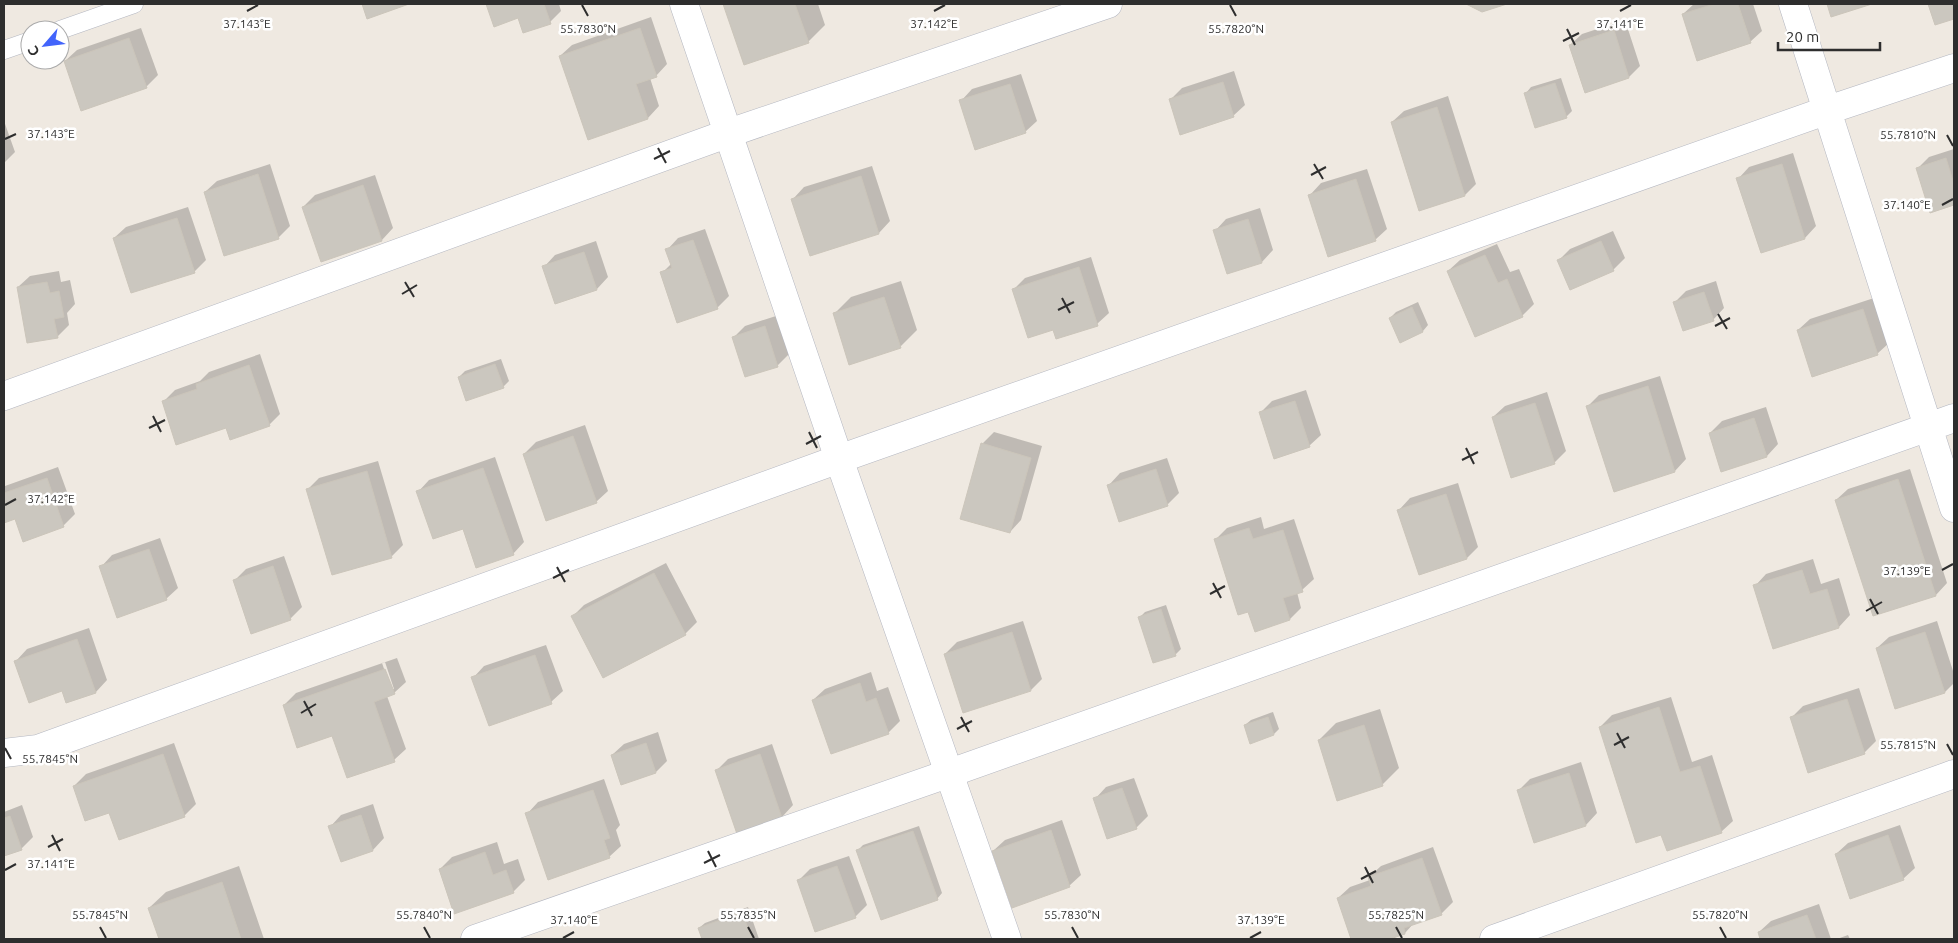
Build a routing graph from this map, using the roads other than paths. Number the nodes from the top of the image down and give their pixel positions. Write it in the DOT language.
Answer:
graph roads {
  1 [pos="134,4"];
  2 [pos="684,4"];
  3 [pos="1108,4"];
  4 [pos="1793,4"];
  5 [pos="70,26"];
  6 [pos="20,44"];
  7 [pos="4,50"];
  8 [pos="1954,68"];
  9 [pos="1828,110"];
  10 [pos="729,133"];
  11 [pos="4,396"];
  12 [pos="1942,422"];
  13 [pos="840,459"];
  14 [pos="1954,508"];
  15 [pos="4,753"];
  16 [pos="950,773"];
  17 [pos="1954,774"];
  18 [pos="475,939"];
  19 [pos="1008,939"];
  20 [pos="1494,939"];
  1 -- 5 [label="lane"];
  2 -- 10 [label="street"];
  3 -- 10 [label="street"];
  4 -- 9 [label="street"];
  6 -- 7 [label="lane"];
  8 -- 9 [label="street"];
  9 -- 12 [label="street"];
  9 -- 13 [label="street"];
  10 -- 11 [label="street"];
  10 -- 13 [label="street"];
  12 -- 14 [label="street"];
  12 -- 16 [label="street"];
  13 -- 15 [label="street"];
  13 -- 16 [label="street"];
  16 -- 18 [label="street"];
  16 -- 19 [label="street"];
  17 -- 20 [label="street"];
}
